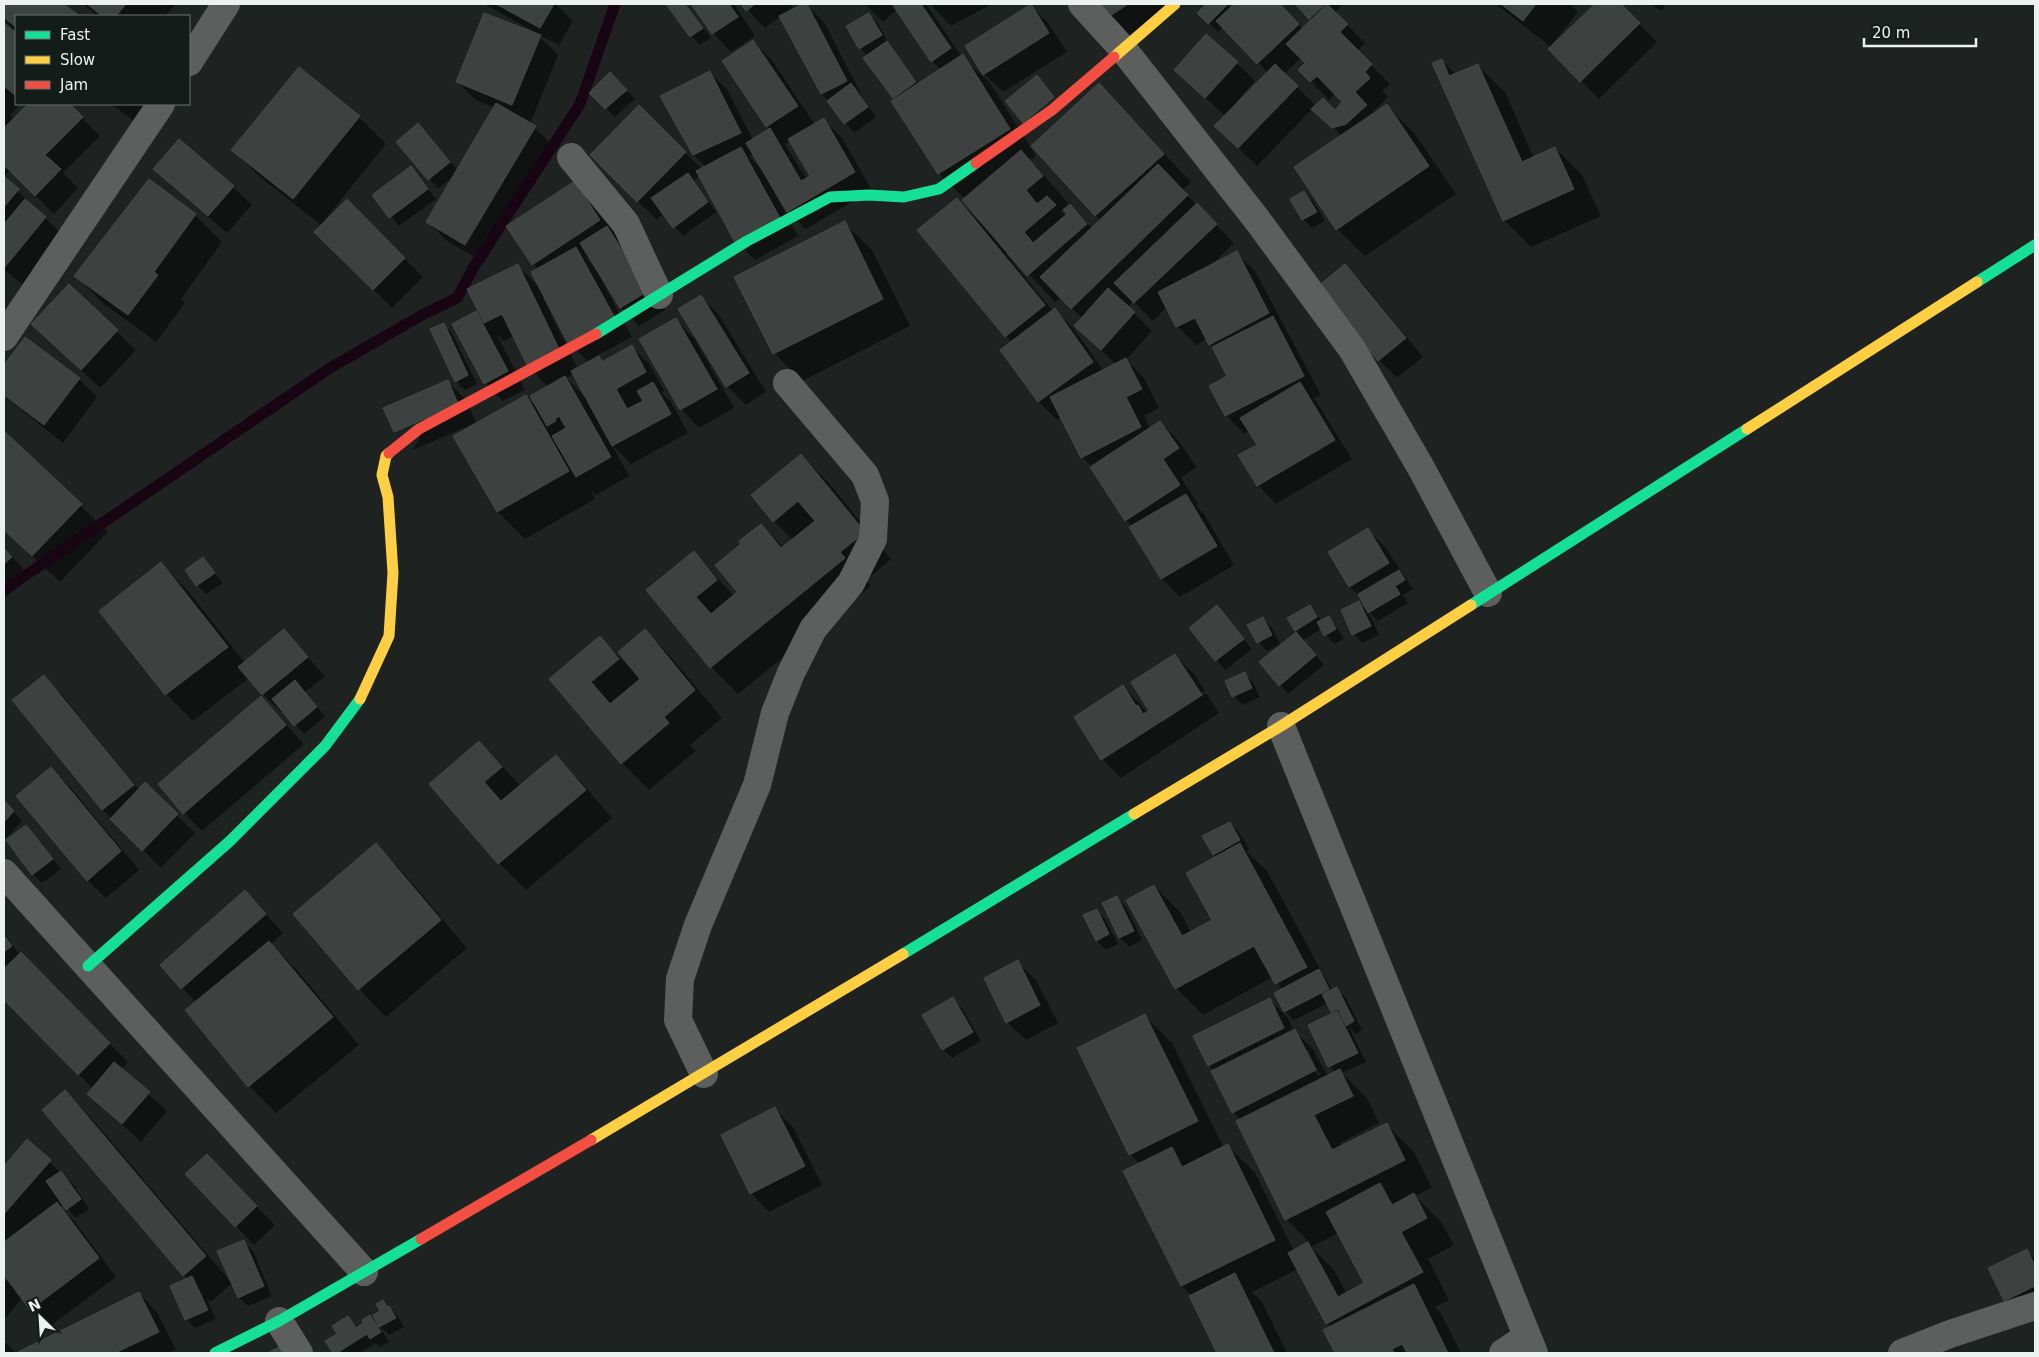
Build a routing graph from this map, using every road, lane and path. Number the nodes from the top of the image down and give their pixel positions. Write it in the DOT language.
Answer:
graph roads {
  1 [pos="226,4"];
  2 [pos="1082,4"];
  3 [pos="1175,4"];
  4 [pos="1123,49"];
  5 [pos="190,60"];
  6 [pos="160,105"];
  7 [pos="571,157"];
  8 [pos="2035,245"];
  9 [pos="659,296"];
  10 [pos="4,337"];
  11 [pos="787,383"];
  12 [pos="1488,594"];
  13 [pos="1281,726"];
  14 [pos="4,873"];
  15 [pos="88,966"];
  16 [pos="704,1074"];
  17 [pos="364,1272"];
  18 [pos="2035,1306"];
  19 [pos="279,1321"];
  20 [pos="1530,1345"];
  21 [pos="232,1349"];
  22 [pos="299,1353"];
  23 [pos="1503,1353"];
  24 [pos="1902,1353"];
  1 -- 5 [label="street"];
  2 -- 4 [label="street"];
  3 -- 4 [label="street"];
  4 -- 9 [label="street"];
  4 -- 12 [label="street"];
  6 -- 10 [label="street"];
  7 -- 9 [label="street"];
  8 -- 12 [label="street"];
  9 -- 15 [label="street"];
  11 -- 16 [label="street"];
  12 -- 13 [label="street"];
  13 -- 16 [label="street"];
  13 -- 20 [label="street"];
  14 -- 15 [label="street"];
  15 -- 17 [label="street"];
  16 -- 17 [label="street"];
  17 -- 19 [label="street"];
  18 -- 24 [label="street"];
  19 -- 21 [label="street"];
  19 -- 22 [label="street"];
  20 -- 23 [label="street"];
}
